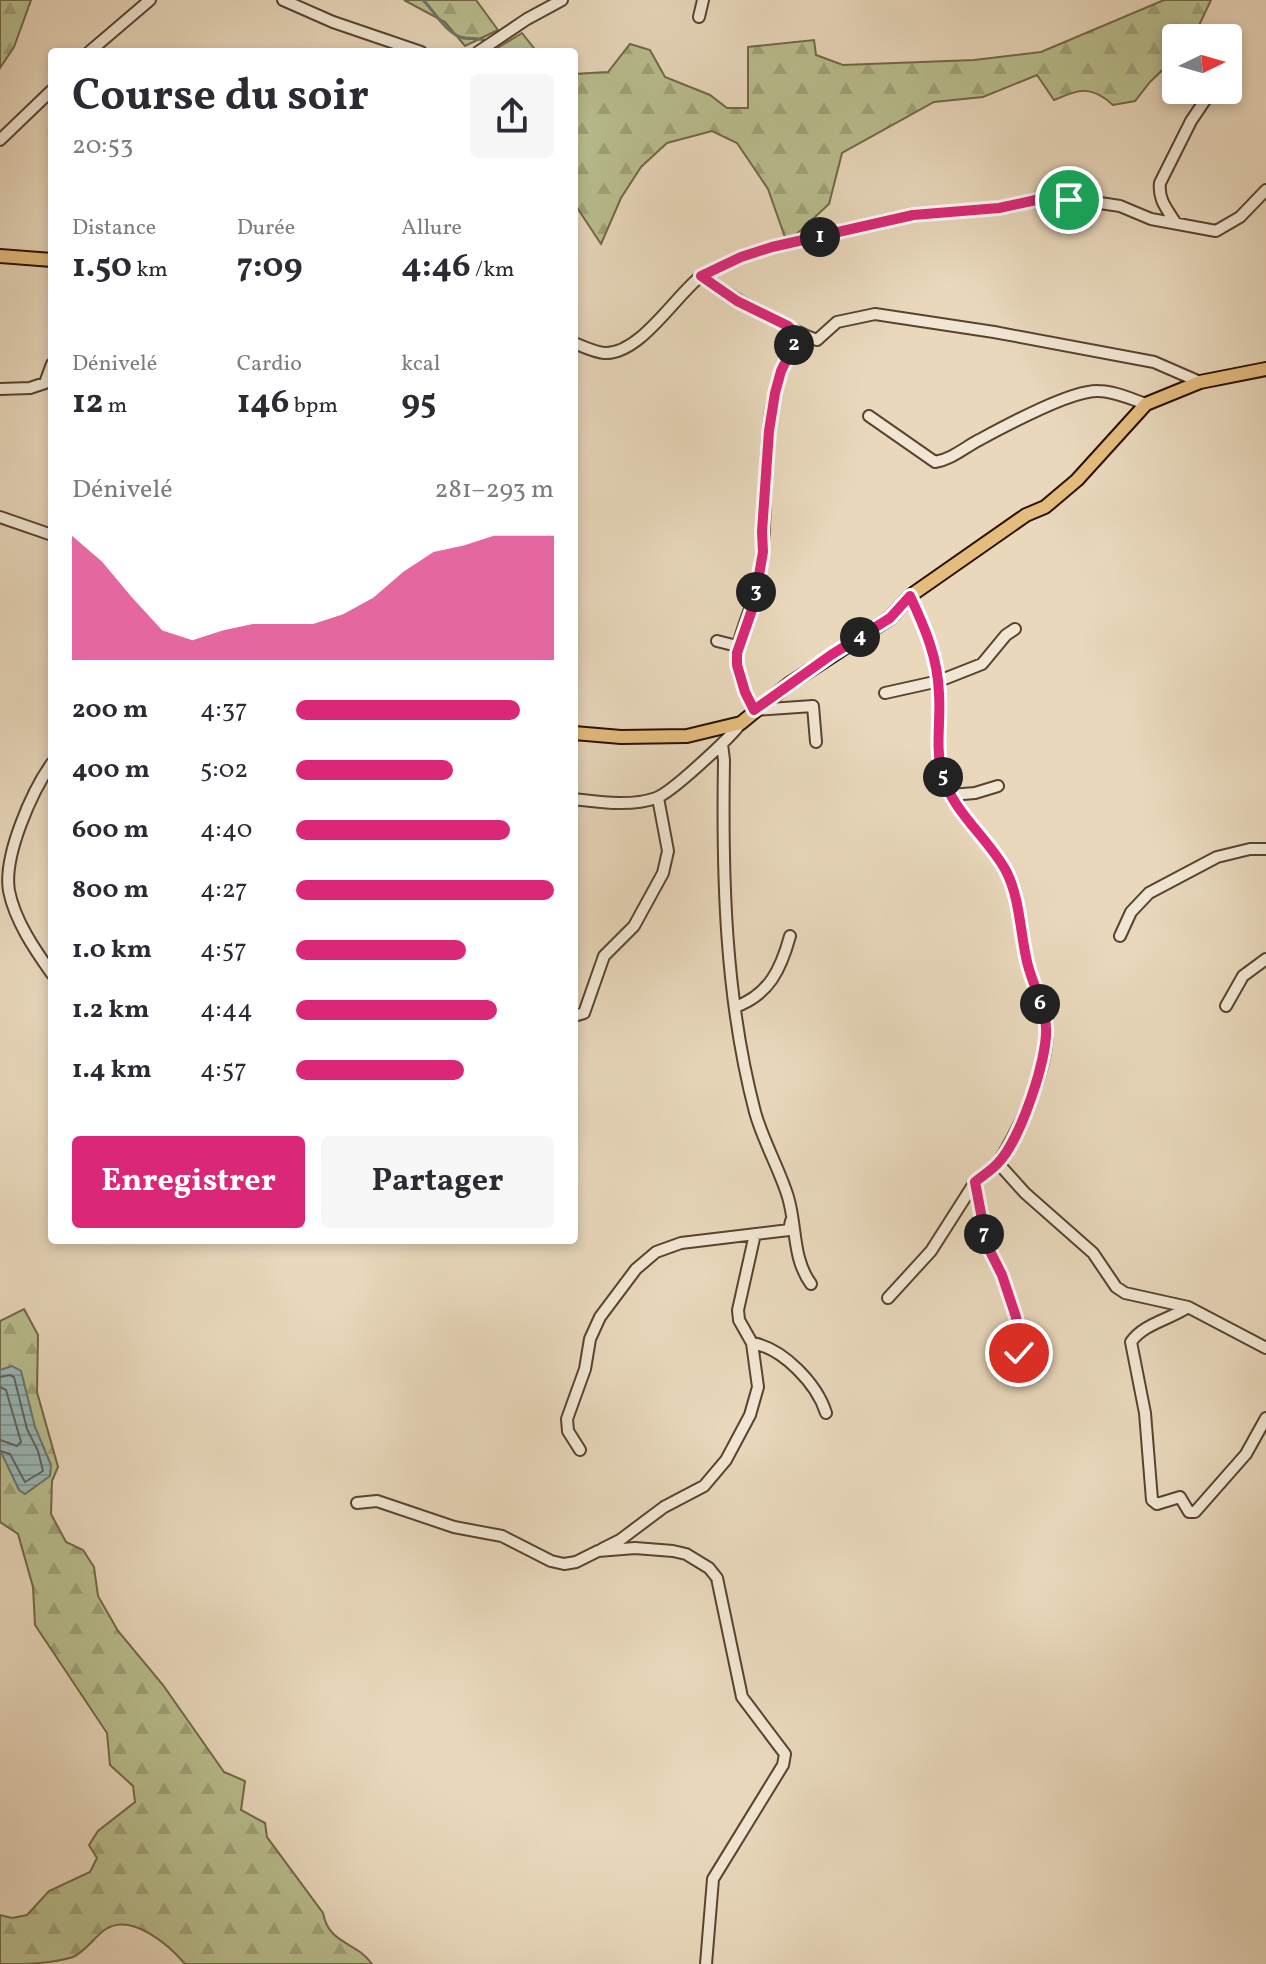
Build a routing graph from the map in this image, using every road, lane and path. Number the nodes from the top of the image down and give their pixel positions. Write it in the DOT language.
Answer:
graph roads {
  1 [pos="150,0"];
  2 [pos="283,0"];
  3 [pos="562,0"];
  4 [pos="703,0"];
  5 [pos="699,17"];
  6 [pos="484,47"];
  7 [pos="94,48"];
  8 [pos="409,48"];
  9 [pos="48,94"];
  10 [pos="1201,104"];
  11 [pos="0,140"];
  12 [pos="1266,190"];
  13 [pos="1175,222"];
  14 [pos="0,256"];
  15 [pos="48,260"];
  16 [pos="701,276"];
  17 [pos="799,335"];
  18 [pos="578,344"];
  19 [pos="1266,369"];
  20 [pos="48,375"];
  21 [pos="1200,382"];
  22 [pos="0,389"];
  23 [pos="1146,404"];
  24 [pos="869,416"];
  25 [pos="0,517"];
  26 [pos="48,534"];
  27 [pos="910,596"];
  28 [pos="1015,629"];
  29 [pos="740,640"];
  30 [pos="717,641"];
  31 [pos="939,681"];
  32 [pos="885,693"];
  33 [pos="754,710"];
  34 [pos="741,723"];
  35 [pos="578,733"];
  36 [pos="816,742"];
  37 [pos="722,744"];
  38 [pos="48,770"];
  39 [pos="998,786"];
  40 [pos="951,795"];
  41 [pos="658,798"];
  42 [pos="578,799"];
  43 [pos="1266,849"];
  44 [pos="790,936"];
  45 [pos="1120,936"];
  46 [pos="1266,959"];
  47 [pos="48,968"];
  48 [pos="1226,1006"];
  49 [pos="735,1007"];
  50 [pos="578,1015"];
  51 [pos="998,1163"];
  52 [pos="975,1182"];
  53 [pos="792,1219"];
  54 [pos="755,1234"];
  55 [pos="1109,1281"];
  56 [pos="811,1284"];
  57 [pos="888,1298"];
  58 [pos="1113,1298"];
  59 [pos="1188,1307"];
  60 [pos="752,1343"];
  61 [pos="1266,1348"];
  62 [pos="1013,1372"];
  63 [pos="826,1413"];
  64 [pos="1266,1418"];
  65 [pos="580,1450"];
  66 [pos="357,1503"];
  67 [pos="598,1551"];
  68 [pos="706,1964"];
  1 -- 7 [label="street"];
  2 -- 8 [label="street"];
  3 -- 6 [label="street"];
  4 -- 5 [label="street"];
  9 -- 11 [label="street"];
  10 -- 13 [label="street"];
  12 -- 13 [label="street"];
  13 -- 16 [label="street"];
  14 -- 15 [label="main road"];
  16 -- 17 [label="street"];
  16 -- 18 [label="street"];
  17 -- 21 [label="street"];
  17 -- 29 [label="street"];
  19 -- 21 [label="main road"];
  20 -- 22 [label="street"];
  21 -- 23 [label="main road"];
  23 -- 24 [label="street"];
  23 -- 27 [label="main road"];
  25 -- 26 [label="street"];
  27 -- 31 [label="street"];
  27 -- 33 [label="main road"];
  28 -- 31 [label="street"];
  29 -- 30 [label="street"];
  29 -- 33 [label="street"];
  31 -- 32 [label="street"];
  31 -- 40 [label="street"];
  33 -- 34 [label="main road"];
  33 -- 36 [label="street"];
  34 -- 35 [label="main road"];
  34 -- 37 [label="street"];
  37 -- 41 [label="street"];
  37 -- 49 [label="street"];
  38 -- 47 [label="street"];
  39 -- 40 [label="street"];
  40 -- 51 [label="street"];
  41 -- 42 [label="street"];
  41 -- 50 [label="street"];
  43 -- 45 [label="street"];
  44 -- 49 [label="street"];
  46 -- 48 [label="street"];
  49 -- 53 [label="street"];
  51 -- 52 [label="street"];
  51 -- 55 [label="street"];
  52 -- 57 [label="street"];
  52 -- 62 [label="street"];
  53 -- 54 [label="street"];
  53 -- 56 [label="street"];
  54 -- 60 [label="street"];
  54 -- 65 [label="street"];
  55 -- 58 [label="street"];
  55 -- 59 [label="street"];
  59 -- 61 [label="street"];
  59 -- 64 [label="street"];
  60 -- 63 [label="street"];
  60 -- 67 [label="street"];
  66 -- 67 [label="street"];
  67 -- 68 [label="street"];
}
